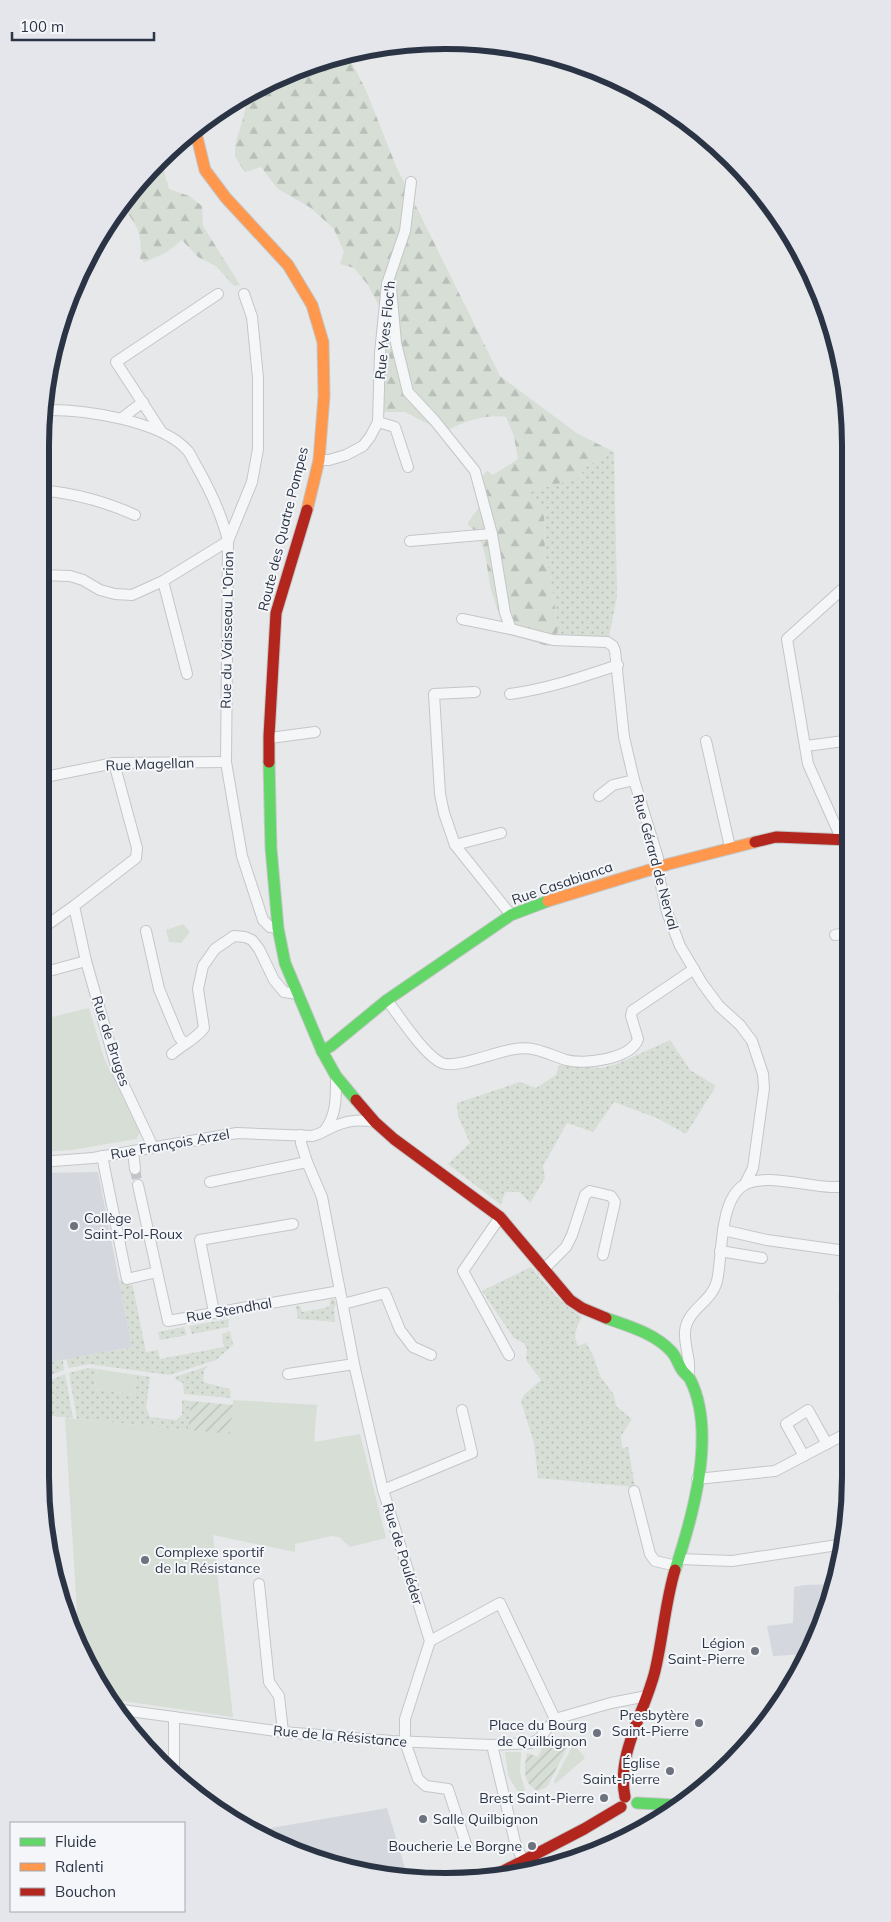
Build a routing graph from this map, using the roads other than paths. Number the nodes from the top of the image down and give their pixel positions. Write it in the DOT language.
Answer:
graph roads {
  1 [pos="197,137"];
  2 [pos="411,182"];
  3 [pos="387,284"];
  4 [pos="218,294"];
  5 [pos="244,294"];
  6 [pos="143,402"];
  7 [pos="51,410"];
  8 [pos="122,418"];
  9 [pos="378,422"];
  10 [pos="161,431"];
  11 [pos="319,460"];
  12 [pos="408,467"];
  13 [pos="49,491"];
  14 [pos="135,515"];
  15 [pos="492,534"];
  16 [pos="228,541"];
  17 [pos="410,541"];
  18 [pos="49,575"];
  19 [pos="163,581"];
  20 [pos="842,589"];
  21 [pos="462,619"];
  22 [pos="511,629"];
  23 [pos="618,666"];
  24 [pos="187,674"];
  25 [pos="475,692"];
  26 [pos="510,694"];
  27 [pos="315,732"];
  28 [pos="270,738"];
  29 [pos="706,741"];
  30 [pos="842,741"];
  31 [pos="806,746"];
  32 [pos="226,762"];
  33 [pos="114,763"];
  34 [pos="49,776"];
  35 [pos="634,780"];
  36 [pos="599,796"];
  37 [pos="501,833"];
  38 [pos="842,834"];
  39 [pos="842,840"];
  40 [pos="455,845"];
  41 [pos="730,847"];
  42 [pos="659,868"];
  43 [pos="74,906"];
  44 [pos="511,916"];
  45 [pos="49,923"];
  46 [pos="278,928"];
  47 [pos="146,931"];
  48 [pos="842,934"];
  49 [pos="835,935"];
  50 [pos="86,961"];
  51 [pos="694,969"];
  52 [pos="49,971"];
  53 [pos="298,994"];
  54 [pos="387,1000"];
  55 [pos="184,1044"];
  56 [pos="322,1051"];
  57 [pos="172,1054"];
  58 [pos="336,1076"];
  59 [pos="375,1122"];
  60 [pos="323,1133"];
  61 [pos="301,1135"];
  62 [pos="153,1147"];
  63 [pos="133,1150"];
  64 [pos="102,1156"];
  65 [pos="49,1161"];
  66 [pos="307,1162"];
  67 [pos="753,1168"];
  68 [pos="135,1169"];
  69 [pos="766,1181"];
  70 [pos="210,1182"];
  71 [pos="745,1184"];
  72 [pos="138,1185"];
  73 [pos="842,1186"];
  74 [pos="500,1218"];
  75 [pos="293,1224"];
  76 [pos="723,1230"];
  77 [pos="842,1250"];
  78 [pos="720,1251"];
  79 [pos="603,1255"];
  80 [pos="762,1258"];
  81 [pos="543,1270"];
  82 [pos="157,1272"];
  83 [pos="340,1291"];
  84 [pos="342,1304"];
  85 [pos="214,1312"];
  86 [pos="431,1355"];
  87 [pos="509,1355"];
  88 [pos="354,1364"];
  89 [pos="288,1374"];
  90 [pos="688,1377"];
  91 [pos="462,1410"];
  92 [pos="842,1436"];
  93 [pos="827,1444"];
  94 [pos="804,1456"];
  95 [pos="697,1479"];
  96 [pos="383,1490"];
  97 [pos="634,1492"];
  98 [pos="836,1545"];
  99 [pos="678,1562"];
  100 [pos="259,1584"];
  101 [pos="430,1641"];
  102 [pos="647,1696"];
  103 [pos="126,1710"];
  104 [pos="174,1717"];
  105 [pos="555,1719"];
  106 [pos="283,1732"];
  107 [pos="405,1742"];
  108 [pos="492,1745"];
  109 [pos="174,1766"];
  110 [pos="623,1802"];
  111 [pos="668,1805"];
  112 [pos="467,1847"];
  113 [pos="522,1861"];
  114 [pos="508,1868"];
  1 -- 11 [label="street, Route des Quatre Pompes"];
  2 -- 3 [label="street, Rue Yves Floc'h"];
  3 -- 9 [label="street, Rue Yves Floc'h"];
  3 -- 15 [label="street"];
  4 -- 6 [label="street"];
  5 -- 16 [label="street, Rue du Vaisseau L'Orion"];
  6 -- 8 [label="street"];
  6 -- 10 [label="street"];
  7 -- 8 [label="street"];
  8 -- 10 [label="street"];
  9 -- 11 [label="street, Rue Yves Floc'h"];
  9 -- 12 [label="street"];
  10 -- 16 [label="street"];
  11 -- 28 [label="street, Route des Quatre Pompes"];
  13 -- 14 [label="street"];
  15 -- 17 [label="street"];
  15 -- 22 [label="street"];
  16 -- 19 [label="street"];
  16 -- 32 [label="street, Rue du Vaisseau L'Orion"];
  18 -- 19 [label="street"];
  19 -- 24 [label="street"];
  20 -- 31 [label="street"];
  21 -- 22 [label="street, Rue Gérard de Nerval"];
  22 -- 23 [label="street, Rue Gérard de Nerval"];
  23 -- 26 [label="street"];
  23 -- 35 [label="street, Rue Gérard de Nerval"];
  25 -- 40 [label="street"];
  27 -- 28 [label="street"];
  28 -- 46 [label="street, Route des Quatre Pompes"];
  29 -- 41 [label="street"];
  30 -- 31 [label="street"];
  31 -- 38 [label="street"];
  32 -- 33 [label="street, Rue Magellan"];
  32 -- 46 [label="street, Rue du Vaisseau L'Orion"];
  33 -- 34 [label="street, Rue Magellan"];
  33 -- 43 [label="street"];
  35 -- 36 [label="street, Rue Gérard de Nerval"];
  35 -- 42 [label="street, Rue Gérard de Nerval"];
  37 -- 40 [label="street"];
  39 -- 41 [label="street, Rue Casabianca"];
  40 -- 44 [label="street"];
  41 -- 42 [label="street, Rue Casabianca"];
  42 -- 44 [label="street, Rue Casabianca"];
  42 -- 51 [label="street, Rue Gérard de Nerval"];
  43 -- 45 [label="street"];
  43 -- 50 [label="street, Rue de Bruges"];
  44 -- 54 [label="street, Rue Casabianca"];
  46 -- 53 [label="street, Route des Quatre Pompes"];
  47 -- 55 [label="street"];
  48 -- 49 [label="street"];
  50 -- 52 [label="street"];
  50 -- 62 [label="street, Rue de Bruges"];
  51 -- 54 [label="street"];
  51 -- 67 [label="street, Rue Gérard de Nerval"];
  53 -- 55 [label="street"];
  53 -- 56 [label="street, Route des Quatre Pompes"];
  54 -- 56 [label="street, Rue Casabianca"];
  55 -- 57 [label="street"];
  56 -- 58 [label="street, Route des Quatre Pompes"];
  58 -- 59 [label="street, Route des Quatre Pompes"];
  58 -- 60 [label="street"];
  59 -- 60 [label="street"];
  59 -- 74 [label="street, Route des Quatre Pompes"];
  60 -- 61 [label="street"];
  61 -- 62 [label="street, Rue François Arzel"];
  61 -- 66 [label="street, Rue de Pouléder"];
  62 -- 63 [label="street, Rue François Arzel"];
  63 -- 64 [label="street, Rue François Arzel"];
  63 -- 68 [label="street"];
  64 -- 65 [label="street, Rue François Arzel"];
  64 -- 82 [label="street"];
  66 -- 70 [label="street"];
  66 -- 83 [label="street, Rue de Pouléder"];
  67 -- 69 [label="street"];
  67 -- 71 [label="street, Rue Gérard de Nerval"];
  69 -- 71 [label="street"];
  69 -- 73 [label="street"];
  71 -- 76 [label="street, Rue Gérard de Nerval"];
  72 -- 82 [label="street, Rue Stendhal"];
  74 -- 81 [label="street, Route des Quatre Pompes"];
  74 -- 87 [label="street"];
  75 -- 85 [label="street"];
  76 -- 77 [label="street"];
  76 -- 78 [label="street, Rue Gérard de Nerval"];
  78 -- 80 [label="street"];
  78 -- 90 [label="street, Rue Gérard de Nerval"];
  79 -- 81 [label="street"];
  81 -- 90 [label="street, Route des Quatre Pompes"];
  82 -- 85 [label="street, Rue Stendhal"];
  83 -- 84 [label="street, Rue de Pouléder"];
  83 -- 85 [label="street, Rue Stendhal"];
  84 -- 86 [label="street"];
  84 -- 88 [label="street, Rue de Pouléder"];
  88 -- 89 [label="street"];
  88 -- 96 [label="street, Rue de Pouléder"];
  90 -- 95 [label="street, Route des Quatre Pompes"];
  91 -- 96 [label="street"];
  92 -- 93 [label="street"];
  93 -- 94 [label="street"];
  93 -- 94 [label="street"];
  94 -- 95 [label="street"];
  95 -- 99 [label="street, Route des Quatre Pompes"];
  96 -- 101 [label="street, Rue de Pouléder"];
  97 -- 99 [label="street"];
  98 -- 99 [label="street"];
  99 -- 102 [label="street, Route des Quatre Pompes"];
  100 -- 106 [label="street"];
  101 -- 105 [label="street"];
  101 -- 107 [label="street"];
  102 -- 105 [label="street"];
  102 -- 110 [label="street, Route des Quatre Pompes"];
  103 -- 104 [label="street, Rue de la Résistance"];
  104 -- 106 [label="street, Rue de la Résistance"];
  104 -- 109 [label="street"];
  105 -- 108 [label="street, Rue de la Résistance"];
  106 -- 107 [label="street, Rue de la Résistance"];
  107 -- 108 [label="street, Rue de la Résistance"];
  107 -- 112 [label="street"];
  108 -- 113 [label="street"];
  110 -- 111 [label="street"];
  110 -- 113 [label="street"];
  113 -- 114 [label="street"];
}
